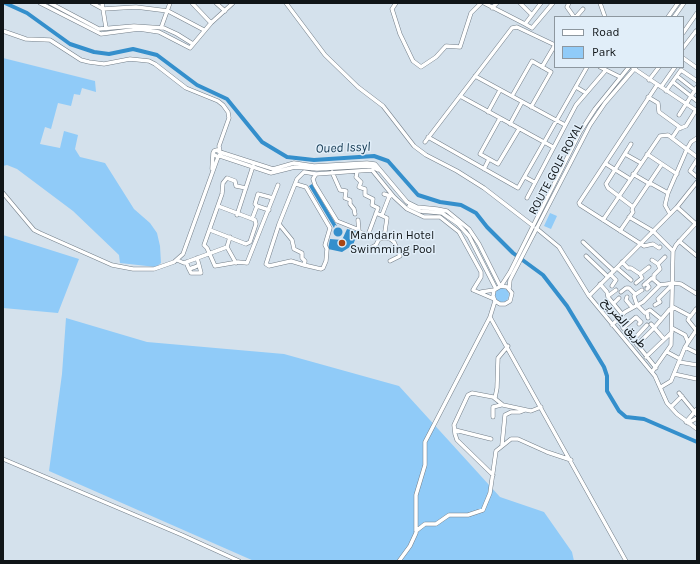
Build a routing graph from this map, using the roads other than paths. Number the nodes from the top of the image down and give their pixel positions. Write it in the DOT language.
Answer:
graph roads {
  1 [pos="40,3"];
  2 [pos="50,3"];
  3 [pos="92,3"];
  4 [pos="102,3"];
  5 [pos="170,3"];
  6 [pos="192,3"];
  7 [pos="216,3"];
  8 [pos="233,3"];
  9 [pos="286,3"];
  10 [pos="396,3"];
  11 [pos="482,3"];
  12 [pos="497,3"];
  13 [pos="520,3"];
  14 [pos="541,3"];
  15 [pos="553,3"];
  16 [pos="569,3"];
  17 [pos="600,3"];
  18 [pos="678,3"];
  19 [pos="684,3"];
  20 [pos="136,5"];
  21 [pos="492,8"];
  22 [pos="103,9"];
  23 [pos="583,9"];
  24 [pos="168,11"];
  25 [pos="225,11"];
  26 [pos="532,15"];
  27 [pos="696,15"];
  28 [pos="574,16"];
  29 [pos="576,16"];
  30 [pos="605,16"];
  31 [pos="669,16"];
  32 [pos="675,16"];
  33 [pos="211,23"];
  34 [pos="525,24"];
  35 [pos="688,26"];
  36 [pos="106,28"];
  37 [pos="161,28"];
  38 [pos="204,30"];
  39 [pos="3,31"];
  40 [pos="696,31"];
  41 [pos="684,32"];
  42 [pos="193,44"];
  43 [pos="554,45"];
  44 [pos="554,47"];
  45 [pos="684,47"];
  46 [pos="684,59"];
  47 [pos="697,61"];
  48 [pos="696,66"];
  49 [pos="542,67"];
  50 [pos="586,68"];
  51 [pos="602,68"];
  52 [pos="632,68"];
  53 [pos="658,68"];
  54 [pos="673,68"];
  55 [pos="606,70"];
  56 [pos="475,76"];
  57 [pos="676,76"];
  58 [pos="620,77"];
  59 [pos="650,80"];
  60 [pos="697,81"];
  61 [pos="673,82"];
  62 [pos="657,85"];
  63 [pos="576,87"];
  64 [pos="661,87"];
  65 [pos="696,89"];
  66 [pos="500,90"];
  67 [pos="666,91"];
  68 [pos="586,93"];
  69 [pos="460,96"];
  70 [pos="512,96"];
  71 [pos="691,96"];
  72 [pos="648,97"];
  73 [pos="697,101"];
  74 [pos="522,102"];
  75 [pos="686,104"];
  76 [pos="531,107"];
  77 [pos="697,111"];
  78 [pos="488,112"];
  79 [pos="679,114"];
  80 [pos="500,118"];
  81 [pos="557,121"];
  82 [pos="510,124"];
  83 [pos="565,125"];
  84 [pos="682,128"];
  85 [pos="519,129"];
  86 [pos="428,137"];
  87 [pos="672,138"];
  88 [pos="697,138"];
  89 [pos="425,142"];
  90 [pos="544,143"];
  91 [pos="631,144"];
  92 [pos="553,147"];
  93 [pos="686,149"];
  94 [pos="219,153"];
  95 [pos="625,154"];
  96 [pos="647,154"];
  97 [pos="697,158"];
  98 [pos="489,159"];
  99 [pos="641,163"];
  100 [pos="606,164"];
  101 [pos="662,164"];
  102 [pos="254,165"];
  103 [pos="484,169"];
  104 [pos="615,170"];
  105 [pos="332,172"];
  106 [pos="357,172"];
  107 [pos="211,174"];
  108 [pos="316,174"];
  109 [pos="633,174"];
  110 [pos="677,174"];
  111 [pos="525,177"];
  112 [pos="697,177"];
  113 [pos="630,179"];
  114 [pos="534,182"];
  115 [pos="697,182"];
  116 [pos="650,183"];
  117 [pos="296,184"];
  118 [pos="278,185"];
  119 [pos="246,188"];
  120 [pos="3,193"];
  121 [pos="668,193"];
  122 [pos="384,194"];
  123 [pos="391,196"];
  124 [pos="619,196"];
  125 [pos="273,198"];
  126 [pos="527,198"];
  127 [pos="218,206"];
  128 [pos="257,206"];
  129 [pos="633,207"];
  130 [pos="677,207"];
  131 [pos="269,210"];
  132 [pos="376,213"];
  133 [pos="355,214"];
  134 [pos="670,214"];
  135 [pos="237,215"];
  136 [pos="382,215"];
  137 [pos="629,217"];
  138 [pos="254,220"];
  139 [pos="358,220"];
  140 [pos="603,220"];
  141 [pos="263,224"];
  142 [pos="279,224"];
  143 [pos="696,224"];
  144 [pos="532,225"];
  145 [pos="536,228"];
  146 [pos="357,229"];
  147 [pos="210,230"];
  148 [pos="620,231"];
  149 [pos="653,232"];
  150 [pos="368,235"];
  151 [pos="230,237"];
  152 [pos="384,238"];
  153 [pos="476,238"];
  154 [pos="379,239"];
  155 [pos="471,240"];
  156 [pos="679,241"];
  157 [pos="583,242"];
  158 [pos="248,244"];
  159 [pos="479,244"];
  160 [pos="641,244"];
  161 [pos="254,246"];
  162 [pos="474,246"];
  163 [pos="227,247"];
  164 [pos="660,247"];
  165 [pos="673,251"];
  166 [pos="365,252"];
  167 [pos="522,252"];
  168 [pos="209,254"];
  169 [pos="696,255"];
  170 [pos="586,256"];
  171 [pos="665,257"];
  172 [pos="197,258"];
  173 [pos="178,260"];
  174 [pos="652,260"];
  175 [pos="390,261"];
  176 [pos="186,262"];
  177 [pos="622,262"];
  178 [pos="236,263"];
  179 [pos="658,264"];
  180 [pos="199,265"];
  181 [pos="304,265"];
  182 [pos="516,265"];
  183 [pos="490,267"];
  184 [pos="649,267"];
  185 [pos="189,269"];
  186 [pos="486,269"];
  187 [pos="616,269"];
  188 [pos="640,274"];
  189 [pos="609,275"];
  190 [pos="654,279"];
  191 [pos="630,280"];
  192 [pos="636,283"];
  193 [pos="674,283"];
  194 [pos="600,284"];
  195 [pos="660,285"];
  196 [pos="500,286"];
  197 [pos="612,286"];
  198 [pos="509,289"];
  199 [pos="647,289"];
  200 [pos="495,290"];
  201 [pos="616,290"];
  202 [pos="642,290"];
  203 [pos="481,292"];
  204 [pos="621,292"];
  205 [pos="636,294"];
  206 [pos="697,294"];
  207 [pos="589,296"];
  208 [pos="608,296"];
  209 [pos="627,297"];
  210 [pos="619,298"];
  211 [pos="494,300"];
  212 [pos="614,303"];
  213 [pos="502,304"];
  214 [pos="637,305"];
  215 [pos="655,305"];
  216 [pos="632,307"];
  217 [pos="673,308"];
  218 [pos="696,309"];
  219 [pos="493,310"];
  220 [pos="647,313"];
  221 [pos="622,314"];
  222 [pos="490,317"];
  223 [pos="690,317"];
  224 [pos="648,318"];
  225 [pos="617,319"];
  226 [pos="660,320"];
  227 [pos="641,322"];
  228 [pos="612,325"];
  229 [pos="624,328"];
  230 [pos="654,328"];
  231 [pos="697,329"];
  232 [pos="672,330"];
  233 [pos="664,339"];
  234 [pos="633,340"];
  235 [pos="688,342"];
  236 [pos="637,345"];
  237 [pos="508,346"];
  238 [pos="685,347"];
  239 [pos="667,352"];
  240 [pos="697,353"];
  241 [pos="646,357"];
  242 [pos="680,360"];
  243 [pos="697,365"];
  244 [pos="656,368"];
  245 [pos="652,372"];
  246 [pos="674,374"];
  247 [pos="697,379"];
  248 [pos="661,387"];
  249 [pos="495,398"];
  250 [pos="503,406"];
  251 [pos="542,407"];
  252 [pos="671,407"];
  253 [pos="526,410"];
  254 [pos="696,412"];
  255 [pos="493,417"];
  256 [pos="697,418"];
  257 [pos="687,422"];
  258 [pos="697,429"];
  259 [pos="455,430"];
  260 [pos="491,438"];
  261 [pos="502,446"];
  262 [pos="3,459"];
  263 [pos="570,460"];
  264 [pos="493,475"];
  265 [pos="416,531"];
  266 [pos="239,561"];
  267 [pos="399,561"];
  268 [pos="626,561"];
  1 -- 42 [label="street"];
  2 -- 36 [label="street"];
  3 -- 22 [label="street"];
  4 -- 22 [label="street"];
  5 -- 24 [label="street"];
  6 -- 33 [label="street"];
  7 -- 25 [label="street"];
  8 -- 25 [label="street"];
  9 -- 144 [label="street"];
  10 -- 11 [label="street"];
  11 -- 21 [label="street"];
  12 -- 21 [label="street"];
  13 -- 26 [label="street"];
  14 -- 26 [label="street"];
  15 -- 34 [label="street"];
  16 -- 28 [label="street"];
  17 -- 30 [label="street"];
  18 -- 31 [label="street"];
  19 -- 32 [label="street"];
  20 -- 22 [label="street"];
  20 -- 24 [label="street"];
  21 -- 34 [label="street"];
  22 -- 36 [label="street"];
  23 -- 29 [label="street"];
  24 -- 37 [label="street"];
  24 -- 38 [label="street"];
  25 -- 33 [label="street"];
  26 -- 34 [label="street"];
  27 -- 35 [label="street"];
  33 -- 38 [label="street"];
  35 -- 40 [label="street"];
  35 -- 41 [label="street"];
  36 -- 37 [label="street"];
  37 -- 42 [label="street"];
  38 -- 42 [label="street"];
  39 -- 94 [label="street"];
  40 -- 45 [label="street"];
  43 -- 56 [label="street"];
  44 -- 49 [label="street"];
  46 -- 48 [label="street"];
  47 -- 48 [label="street"];
  49 -- 70 [label="street"];
  49 -- 76 [label="street"];
  50 -- 63 [label="street"];
  51 -- 55 [label="street"];
  52 -- 58 [label="street, ROUTE GOLF ROYAL"];
  52 -- 59 [label="street"];
  52 -- 145 [label="street, ROUTE GOLF ROYAL"];
  53 -- 59 [label="street"];
  54 -- 64 [label="street"];
  55 -- 58 [label="street"];
  55 -- 68 [label="street"];
  56 -- 66 [label="street"];
  56 -- 69 [label="street"];
  57 -- 60 [label="street"];
  57 -- 61 [label="street"];
  57 -- 65 [label="street"];
  58 -- 144 [label="street, ROUTE GOLF ROYAL"];
  59 -- 62 [label="street"];
  61 -- 67 [label="street"];
  61 -- 71 [label="street"];
  62 -- 64 [label="street"];
  62 -- 72 [label="street"];
  63 -- 68 [label="street"];
  63 -- 81 [label="street"];
  64 -- 67 [label="street"];
  65 -- 71 [label="street"];
  66 -- 70 [label="street"];
  66 -- 78 [label="street"];
  67 -- 75 [label="street"];
  68 -- 83 [label="street"];
  69 -- 78 [label="street"];
  69 -- 86 [label="street"];
  70 -- 74 [label="street"];
  71 -- 73 [label="street"];
  71 -- 75 [label="street"];
  72 -- 84 [label="street"];
  72 -- 100 [label="street"];
  74 -- 76 [label="street"];
  74 -- 82 [label="street"];
  75 -- 77 [label="street"];
  75 -- 79 [label="street"];
  76 -- 81 [label="street"];
  77 -- 84 [label="street"];
  78 -- 80 [label="street"];
  80 -- 82 [label="street"];
  80 -- 98 [label="street"];
  81 -- 83 [label="street"];
  81 -- 90 [label="street"];
  82 -- 85 [label="street"];
  83 -- 92 [label="street"];
  84 -- 87 [label="street"];
  85 -- 90 [label="street"];
  85 -- 98 [label="street"];
  86 -- 89 [label="street"];
  86 -- 103 [label="street"];
  87 -- 93 [label="street"];
  87 -- 96 [label="street"];
  88 -- 93 [label="street"];
  90 -- 92 [label="street"];
  90 -- 111 [label="street"];
  91 -- 95 [label="street"];
  92 -- 114 [label="street"];
  93 -- 97 [label="street"];
  93 -- 110 [label="street"];
  94 -- 102 [label="street"];
  94 -- 107 [label="street"];
  94 -- 107 [label="street"];
  95 -- 99 [label="street"];
  95 -- 104 [label="street"];
  96 -- 99 [label="street"];
  96 -- 101 [label="street"];
  97 -- 112 [label="street"];
  98 -- 103 [label="street"];
  99 -- 109 [label="street"];
  100 -- 104 [label="street"];
  100 -- 140 [label="street"];
  101 -- 110 [label="street"];
  101 -- 116 [label="street"];
  102 -- 119 [label="street"];
  102 -- 153 [label="street"];
  102 -- 155 [label="street"];
  103 -- 111 [label="street"];
  104 -- 113 [label="street"];
  104 -- 124 [label="street"];
  105 -- 106 [label="street"];
  105 -- 108 [label="street"];
  105 -- 133 [label="street"];
  106 -- 123 [label="street"];
  106 -- 132 [label="street"];
  107 -- 173 [label="street"];
  108 -- 117 [label="street"];
  108 -- 146 [label="street"];
  109 -- 113 [label="street"];
  109 -- 116 [label="street"];
  110 -- 121 [label="street"];
  111 -- 114 [label="street"];
  113 -- 124 [label="street"];
  114 -- 126 [label="street"];
  115 -- 130 [label="street"];
  116 -- 121 [label="street"];
  116 -- 129 [label="street"];
  117 -- 142 [label="street"];
  117 -- 181 [label="street"];
  118 -- 125 [label="street"];
  119 -- 127 [label="street"];
  119 -- 135 [label="street"];
  120 -- 173 [label="street"];
  121 -- 134 [label="street"];
  122 -- 123 [label="street"];
  123 -- 136 [label="street"];
  123 -- 203 [label="street"];
  124 -- 129 [label="street"];
  124 -- 140 [label="street"];
  125 -- 128 [label="street"];
  125 -- 131 [label="street"];
  127 -- 135 [label="street"];
  127 -- 147 [label="street"];
  128 -- 131 [label="street"];
  128 -- 138 [label="street"];
  129 -- 137 [label="street"];
  130 -- 134 [label="street"];
  130 -- 143 [label="street"];
  131 -- 141 [label="street"];
  132 -- 136 [label="street"];
  132 -- 150 [label="street"];
  134 -- 149 [label="street"];
  135 -- 138 [label="street"];
  136 -- 152 [label="street"];
  137 -- 148 [label="street"];
  137 -- 149 [label="street"];
  138 -- 141 [label="street"];
  138 -- 158 [label="street"];
  139 -- 146 [label="street"];
  140 -- 148 [label="street"];
  141 -- 161 [label="street"];
  142 -- 181 [label="street"];
  142 -- 181 [label="street"];
  143 -- 156 [label="street"];
  144 -- 167 [label="street, ROUTE GOLF ROYAL"];
  145 -- 167 [label="street, ROUTE GOLF ROYAL"];
  145 -- 207 [label="street, طريق الضريح"];
  146 -- 150 [label="street"];
  147 -- 151 [label="street"];
  147 -- 168 [label="street"];
  148 -- 160 [label="street"];
  149 -- 160 [label="street"];
  149 -- 165 [label="street"];
  150 -- 154 [label="street"];
  151 -- 158 [label="street"];
  151 -- 163 [label="street"];
  152 -- 154 [label="street"];
  152 -- 175 [label="street"];
  153 -- 155 [label="street"];
  153 -- 159 [label="street"];
  154 -- 166 [label="street"];
  155 -- 162 [label="street"];
  156 -- 165 [label="street"];
  156 -- 169 [label="street"];
  157 -- 187 [label="street"];
  158 -- 161 [label="street"];
  159 -- 162 [label="street"];
  159 -- 183 [label="street"];
  160 -- 164 [label="street"];
  160 -- 177 [label="street"];
  161 -- 178 [label="street"];
  162 -- 186 [label="street"];
  163 -- 168 [label="street"];
  163 -- 178 [label="street"];
  165 -- 193 [label="street"];
  167 -- 182 [label="street, ROUTE GOLF ROYAL"];
  168 -- 172 [label="street"];
  168 -- 178 [label="street"];
  170 -- 189 [label="street"];
  171 -- 179 [label="street"];
  172 -- 176 [label="street"];
  172 -- 180 [label="street"];
  173 -- 176 [label="street"];
  174 -- 179 [label="street"];
  176 -- 185 [label="street"];
  177 -- 187 [label="street"];
  177 -- 188 [label="street"];
  179 -- 190 [label="street"];
  180 -- 185 [label="street"];
  180 -- 185 [label="street"];
  182 -- 196 [label="street, ROUTE GOLF ROYAL"];
  182 -- 198 [label="street, ROUTE GOLF ROYAL"];
  183 -- 186 [label="street"];
  183 -- 196 [label="street"];
  184 -- 188 [label="street"];
  186 -- 200 [label="street"];
  187 -- 189 [label="street"];
  187 -- 191 [label="street"];
  188 -- 192 [label="street"];
  189 -- 194 [label="street"];
  189 -- 197 [label="street"];
  190 -- 195 [label="street"];
  190 -- 199 [label="street"];
  193 -- 195 [label="street"];
  193 -- 206 [label="street"];
  193 -- 215 [label="street"];
  193 -- 217 [label="street"];
  194 -- 207 [label="street"];
  194 -- 208 [label="street"];
  195 -- 214 [label="street"];
  196 -- 198 [label="street"];
  196 -- 200 [label="street"];
  198 -- 213 [label="street"];
  200 -- 203 [label="street"];
  200 -- 211 [label="street"];
  201 -- 208 [label="street"];
  202 -- 205 [label="street"];
  203 -- 211 [label="street"];
  204 -- 205 [label="street"];
  205 -- 214 [label="street"];
  207 -- 228 [label="street, طريق الضريح"];
  208 -- 212 [label="street"];
  209 -- 216 [label="street"];
  210 -- 212 [label="street"];
  211 -- 213 [label="street"];
  211 -- 219 [label="street"];
  212 -- 221 [label="street"];
  213 -- 219 [label="street"];
  214 -- 216 [label="street"];
  214 -- 220 [label="street"];
  216 -- 221 [label="street"];
  217 -- 223 [label="street"];
  217 -- 226 [label="street"];
  217 -- 232 [label="street"];
  218 -- 223 [label="street"];
  219 -- 222 [label="street"];
  220 -- 224 [label="street"];
  220 -- 226 [label="street"];
  221 -- 225 [label="street"];
  222 -- 237 [label="street"];
  222 -- 265 [label="street"];
  223 -- 231 [label="street"];
  225 -- 228 [label="street"];
  225 -- 229 [label="street"];
  226 -- 230 [label="street"];
  227 -- 229 [label="street"];
  228 -- 245 [label="street, طريق الضريح"];
  229 -- 234 [label="street"];
  230 -- 233 [label="street"];
  230 -- 234 [label="street"];
  230 -- 236 [label="street"];
  231 -- 235 [label="street"];
  232 -- 233 [label="street"];
  232 -- 235 [label="street"];
  232 -- 239 [label="street"];
  233 -- 241 [label="street"];
  234 -- 236 [label="street"];
  235 -- 238 [label="street"];
  236 -- 241 [label="street"];
  237 -- 249 [label="street"];
  237 -- 251 [label="street"];
  238 -- 240 [label="street"];
  238 -- 242 [label="street"];
  239 -- 242 [label="street"];
  239 -- 244 [label="street"];
  241 -- 244 [label="street"];
  242 -- 243 [label="street"];
  242 -- 246 [label="street"];
  244 -- 245 [label="street"];
  245 -- 248 [label="street, طريق الضريح"];
  246 -- 247 [label="street"];
  246 -- 248 [label="street"];
  248 -- 252 [label="street, طريق الضريح"];
  249 -- 250 [label="street"];
  249 -- 259 [label="street"];
  250 -- 253 [label="street"];
  250 -- 255 [label="street"];
  251 -- 253 [label="street"];
  251 -- 263 [label="street"];
  252 -- 254 [label="street"];
  252 -- 257 [label="street, طريق الضريح"];
  253 -- 261 [label="street"];
  254 -- 257 [label="street"];
  256 -- 257 [label="street"];
  257 -- 258 [label="street, طريق الضريح"];
  259 -- 260 [label="street"];
  259 -- 264 [label="street"];
  261 -- 263 [label="street"];
  261 -- 264 [label="street"];
  262 -- 266 [label="street"];
  263 -- 268 [label="street"];
  264 -- 265 [label="street"];
  265 -- 267 [label="street"];
}
